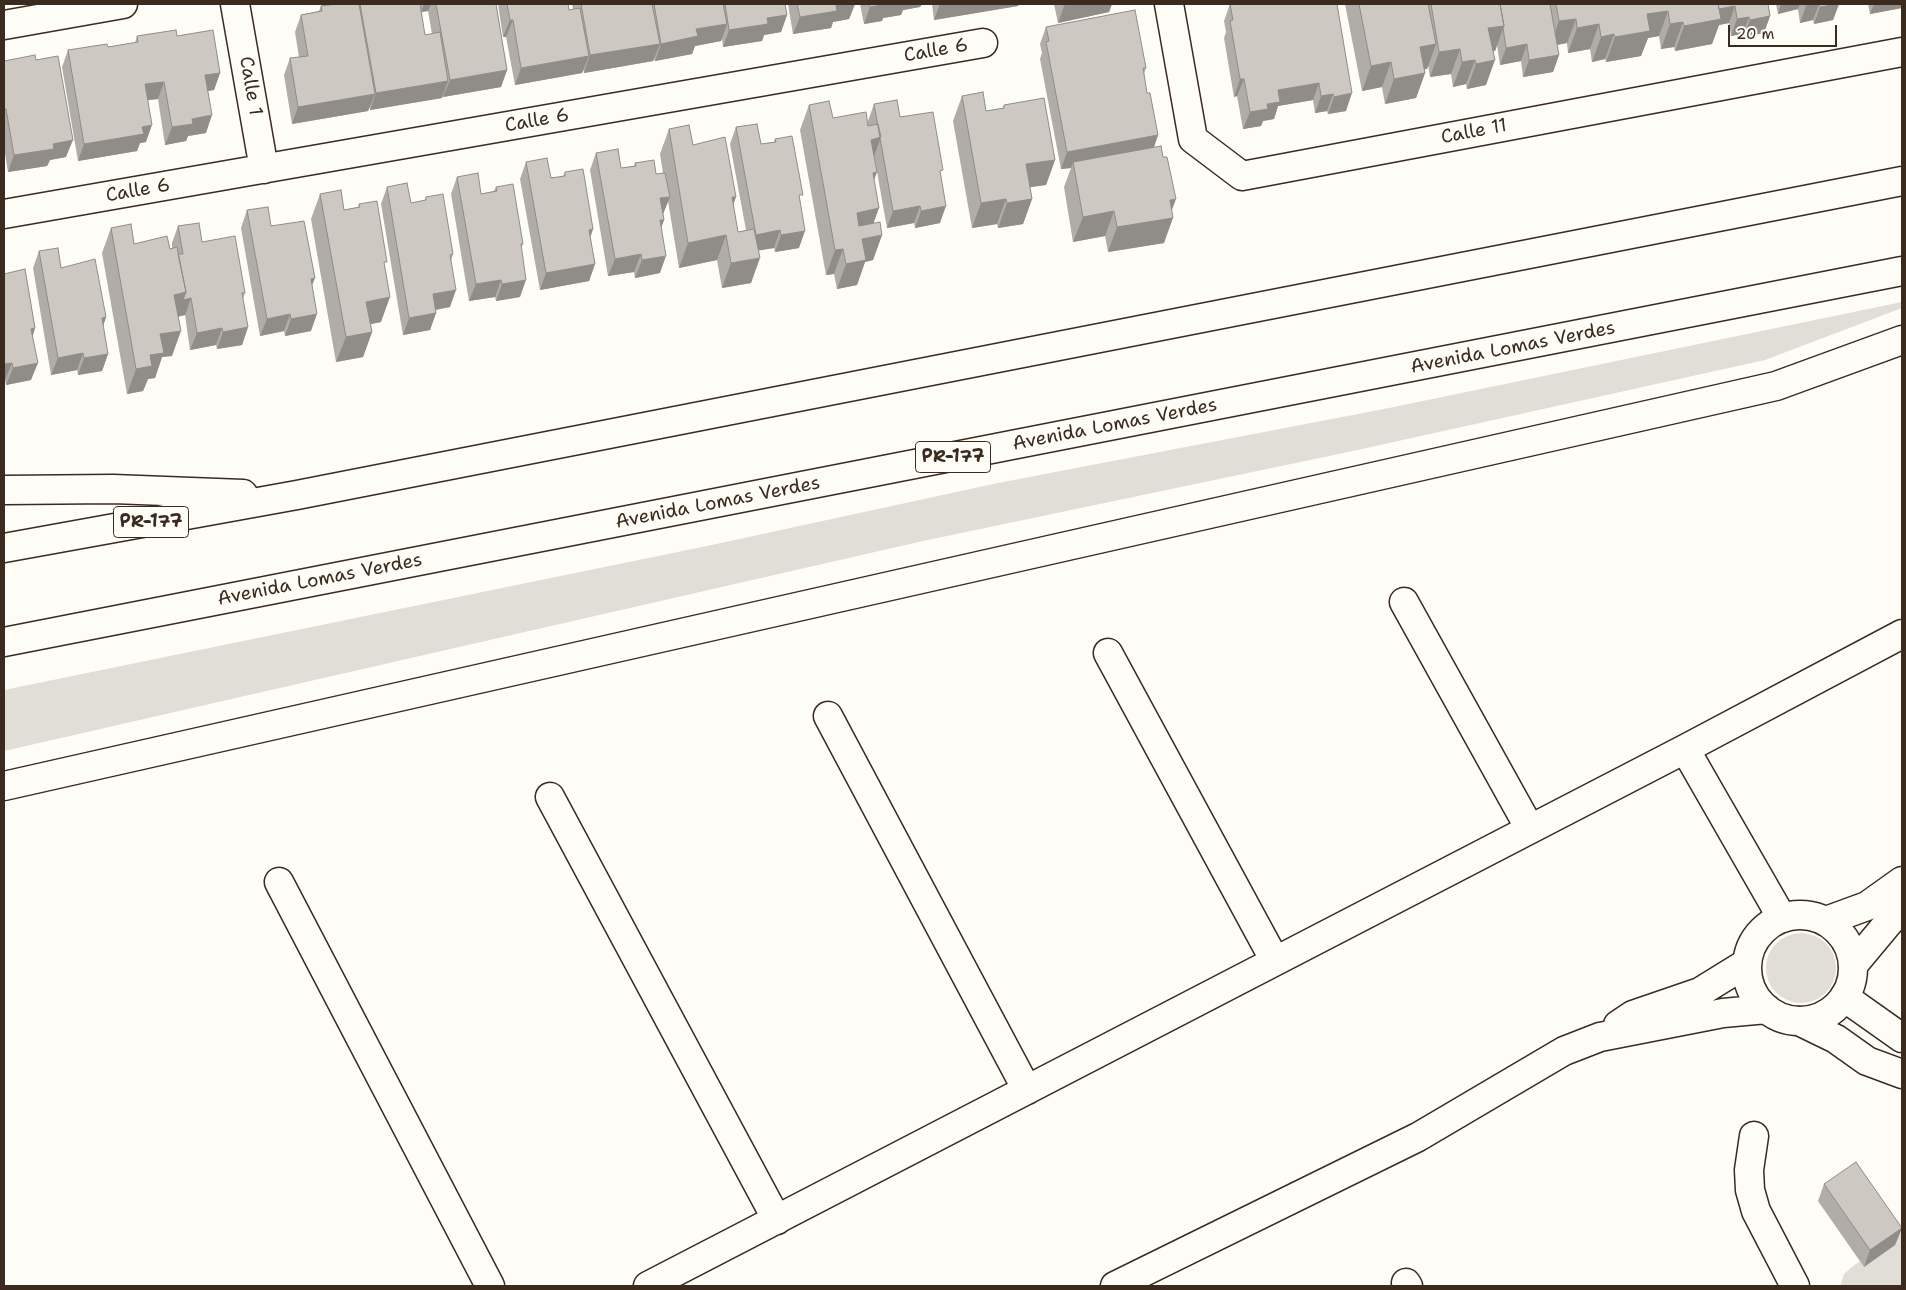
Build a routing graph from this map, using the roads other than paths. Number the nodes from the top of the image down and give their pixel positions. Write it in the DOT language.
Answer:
graph roads {
  1 [pos="123,4"];
  2 [pos="235,4"];
  3 [pos="1169,4"];
  4 [pos="4,25"];
  5 [pos="983,43"];
  6 [pos="1902,52"];
  7 [pos="264,169"];
  8 [pos="1902,181"];
  9 [pos="4,214"];
  10 [pos="1902,271"];
  11 [pos="1902,340"];
  12 [pos="4,490"];
  13 [pos="297,495"];
  14 [pos="4,548"];
  15 [pos="1404,602"];
  16 [pos="1902,634"];
  17 [pos="4,642"];
  18 [pos="1108,653"];
  19 [pos="828,716"];
  20 [pos="1684,749"];
  21 [pos="4,786"];
  22 [pos="550,797"];
  23 [pos="1530,829"];
  24 [pos="1902,881"];
  25 [pos="279,882"];
  26 [pos="1902,910"];
  27 [pos="1782,918"];
  28 [pos="1826,921"];
  29 [pos="1275,961"];
  30 [pos="1747,963"];
  31 [pos="1854,964"];
  32 [pos="1844,997"];
  33 [pos="1767,1009"];
  34 [pos="1799,1021"];
  35 [pos="1600,1037"];
  36 [pos="1902,1038"];
  37 [pos="1902,1074"];
  38 [pos="1027,1090"];
  39 [pos="1754,1136"];
  40 [pos="777,1220"];
  41 [pos="490,1286"];
  42 [pos="648,1286"];
  43 [pos="1115,1286"];
  44 [pos="1795,1286"];
  1 -- 4 [label="main road"];
  2 -- 7 [label="main road, Calle 1"];
  3 -- 6 [label="main road, Calle 11"];
  5 -- 7 [label="main road, Calle 6"];
  7 -- 9 [label="main road, Calle 6"];
  8 -- 13 [label="main road, PR-177"];
  10 -- 17 [label="main road, Avenida Lomas Verdes / PR-177"];
  11 -- 21 [label="main road"];
  12 -- 13 [label="main road"];
  13 -- 14 [label="main road, PR-177"];
  15 -- 23 [label="main road"];
  16 -- 20 [label="main road"];
  18 -- 29 [label="main road"];
  19 -- 38 [label="main road"];
  20 -- 23 [label="main road"];
  20 -- 27 [label="main road"];
  22 -- 40 [label="main road"];
  23 -- 29 [label="main road"];
  24 -- 28 [label="main road"];
  25 -- 41 [label="main road"];
  26 -- 31 [label="main road"];
  27 -- 28 [label="main road"];
  27 -- 30 [label="main road"];
  28 -- 31 [label="main road"];
  29 -- 38 [label="main road"];
  30 -- 33 [label="main road"];
  30 -- 35 [label="main road"];
  31 -- 32 [label="main road"];
  32 -- 34 [label="main road"];
  32 -- 36 [label="main road"];
  33 -- 34 [label="main road"];
  33 -- 35 [label="main road"];
  34 -- 37 [label="main road"];
  35 -- 43 [label="main road"];
  38 -- 40 [label="main road"];
  39 -- 44 [label="main road"];
  40 -- 42 [label="main road"];
}
